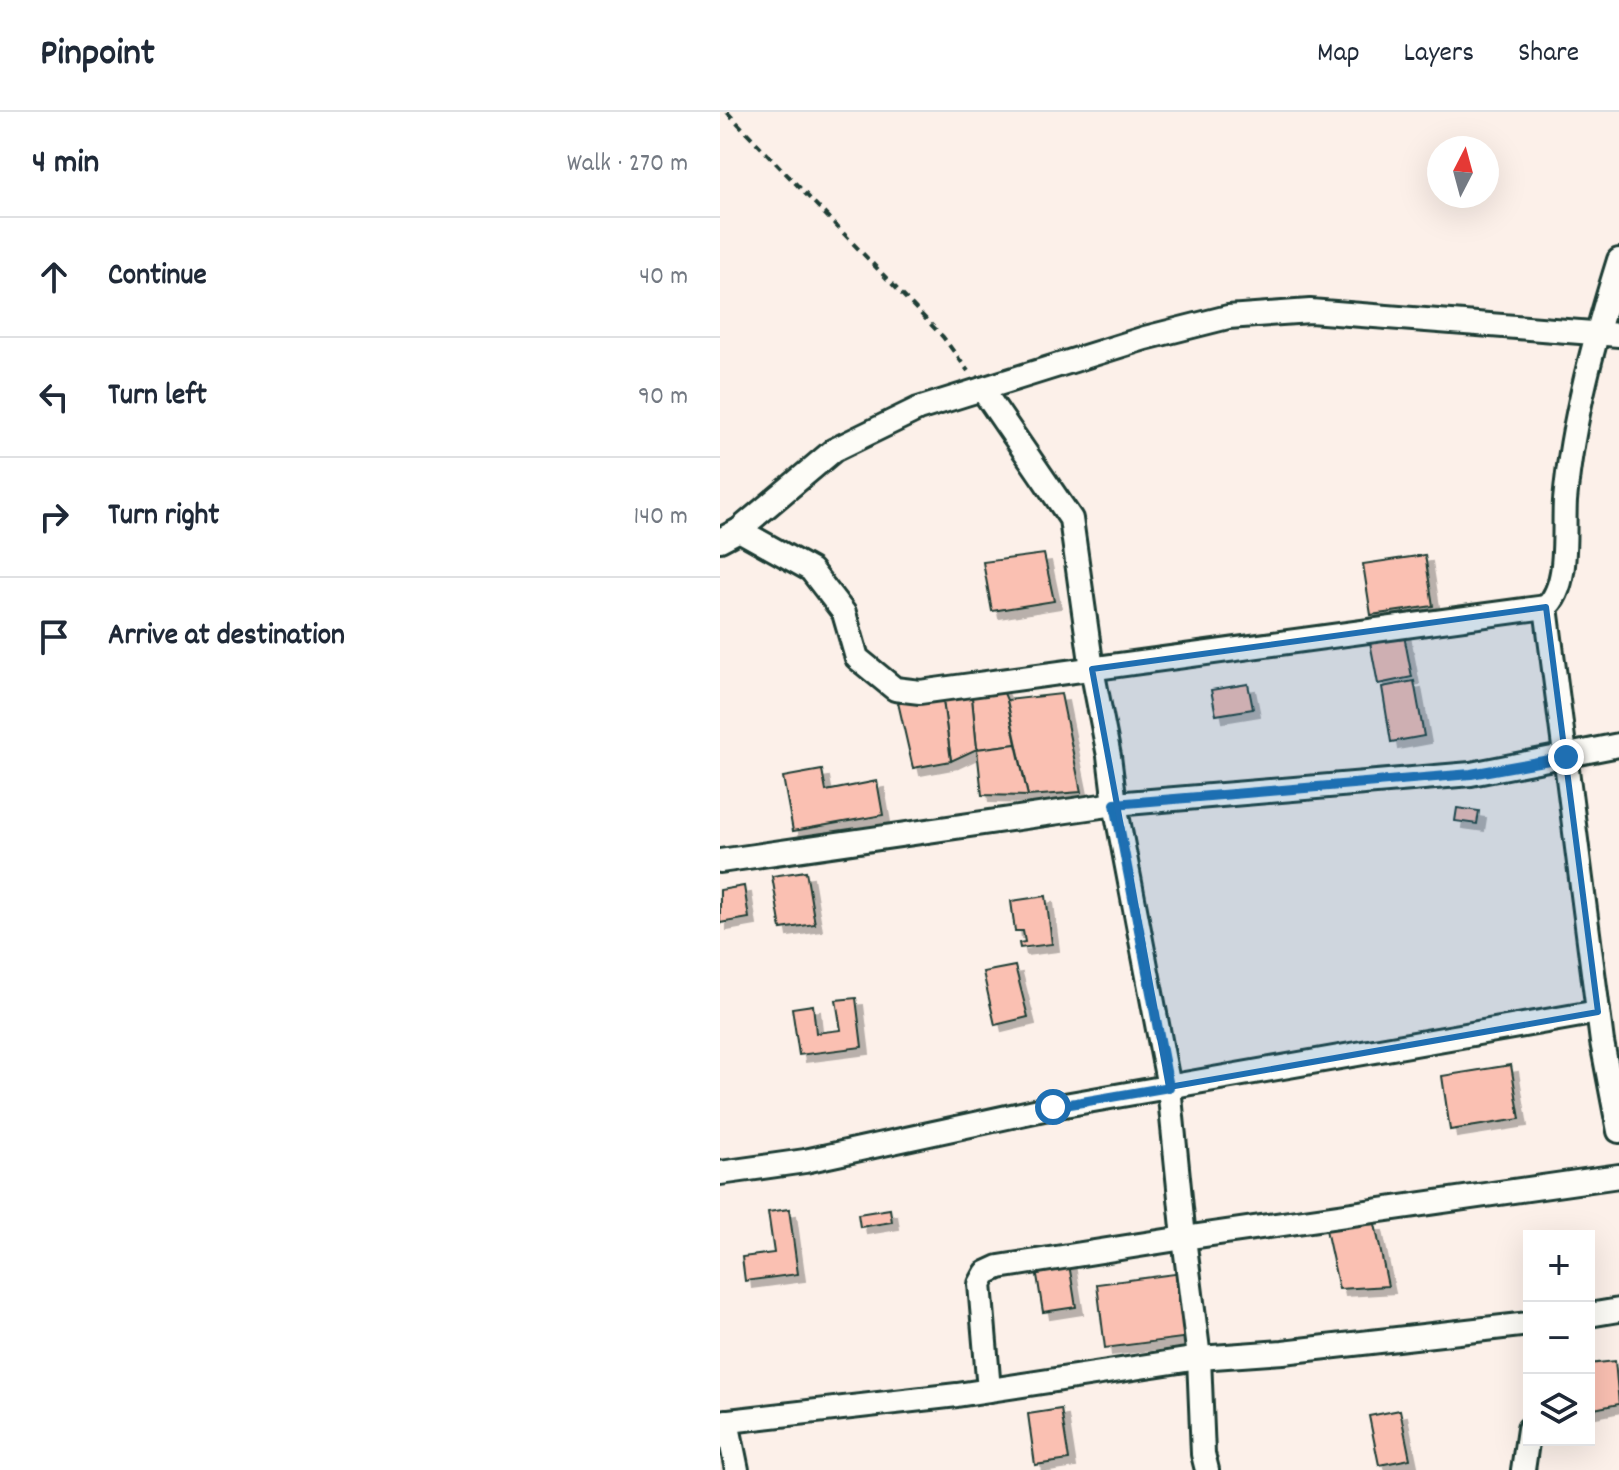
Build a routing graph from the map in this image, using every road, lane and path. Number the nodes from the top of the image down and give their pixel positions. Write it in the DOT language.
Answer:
graph roads {
  1 [pos="727,112"];
  2 [pos="1619,260"];
  3 [pos="1609,335"];
  4 [pos="982,389"];
  5 [pos="730,535"];
  6 [pos="1546,607"];
  7 [pos="1092,669"];
  8 [pos="1619,745"];
  9 [pos="1566,757"];
  10 [pos="1115,804"];
  11 [pos="720,861"];
  12 [pos="1598,1012"];
  13 [pos="1169,1087"];
  14 [pos="1619,1131"];
  15 [pos="720,1173"];
  16 [pos="1619,1176"];
  17 [pos="1184,1238"];
  18 [pos="1619,1310"];
  19 [pos="1595,1314"];
  20 [pos="1523,1325"];
  21 [pos="1199,1358"];
  22 [pos="989,1390"];
  23 [pos="723,1421"];
  24 [pos="1525,1446"];
  25 [pos="737,1470"];
  26 [pos="1207,1470"];
  27 [pos="1523,1470"];
  1 -- 4 [label="path"];
  2 -- 3 [label="street"];
  3 -- 4 [label="street"];
  3 -- 6 [label="street"];
  4 -- 5 [label="street"];
  4 -- 7 [label="street"];
  5 -- 7 [label="street"];
  6 -- 7 [label="street"];
  6 -- 9 [label="street"];
  7 -- 10 [label="street"];
  8 -- 9 [label="street"];
  9 -- 10 [label="street"];
  9 -- 12 [label="street"];
  10 -- 11 [label="street"];
  10 -- 13 [label="street"];
  12 -- 13 [label="street"];
  12 -- 14 [label="street"];
  13 -- 15 [label="street"];
  13 -- 17 [label="street"];
  16 -- 17 [label="street"];
  17 -- 21 [label="street"];
  17 -- 22 [label="street"];
  18 -- 19 [label="street"];
  20 -- 21 [label="street"];
  21 -- 22 [label="street"];
  21 -- 26 [label="street"];
  22 -- 23 [label="street"];
  23 -- 25 [label="street"];
  24 -- 27 [label="street"];
}
